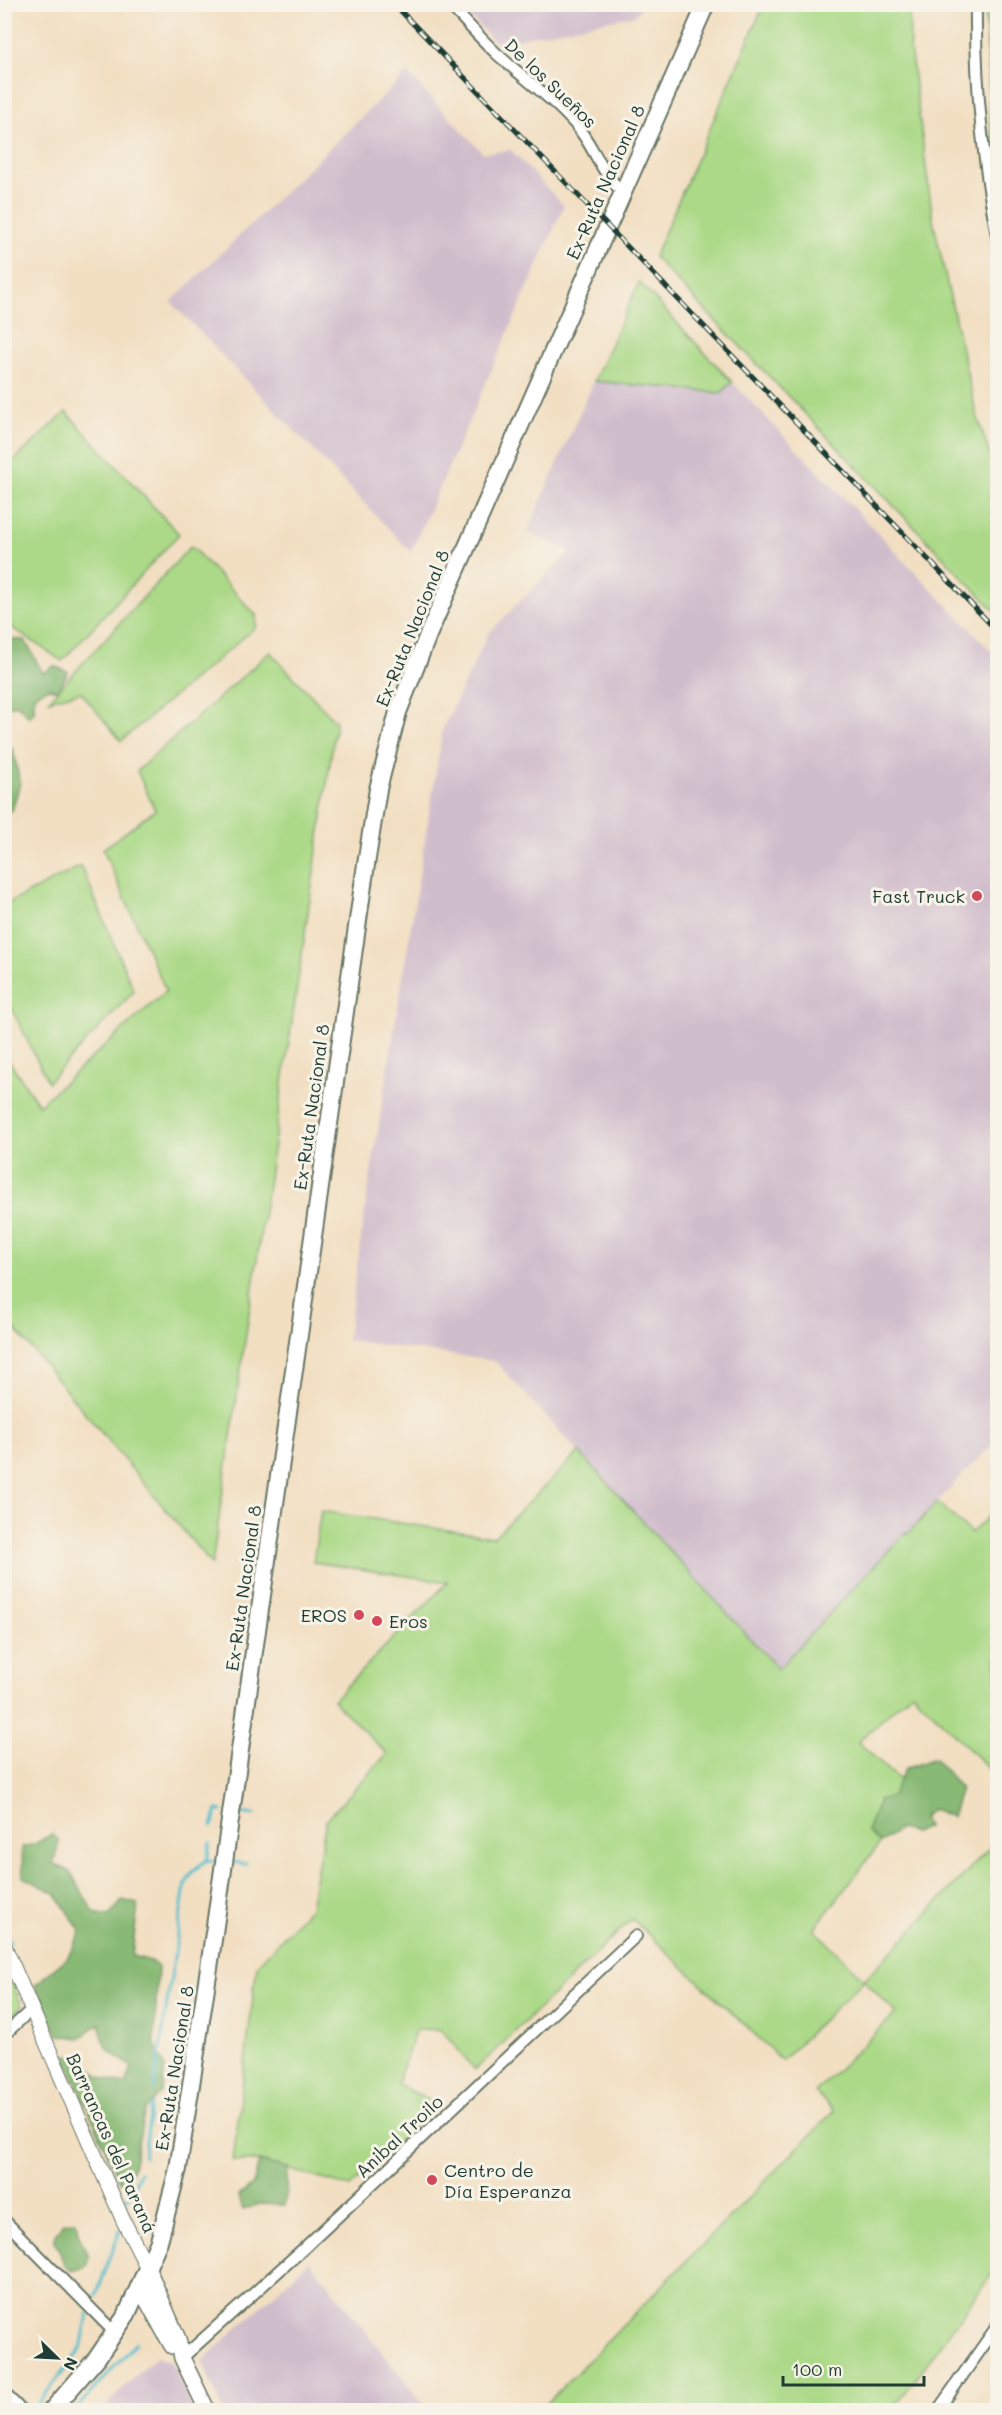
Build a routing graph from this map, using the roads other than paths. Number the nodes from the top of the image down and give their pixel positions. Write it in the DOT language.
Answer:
graph roads {
  1 [pos="449,4"];
  2 [pos="706,4"];
  3 [pos="976,4"];
  4 [pos="622,191"];
  5 [pos="998,241"];
  6 [pos="636,1936"];
  7 [pos="4,1945"];
  8 [pos="33,2008"];
  9 [pos="4,2035"];
  10 [pos="4,2220"];
  11 [pos="148,2269"];
  12 [pos="140,2288"];
  13 [pos="998,2325"];
  14 [pos="115,2333"];
  15 [pos="182,2358"];
  16 [pos="4,2393"];
  17 [pos="21,2410"];
  18 [pos="52,2410"];
  19 [pos="207,2410"];
  20 [pos="938,2410"];
  1 -- 4 [label="street, De los Sueños"];
  2 -- 4 [label="main road, Ex-Ruta Nacional 8"];
  3 -- 5 [label="street"];
  4 -- 11 [label="main road, Ex-Ruta Nacional 8"];
  6 -- 15 [label="street, Anibal Troilo"];
  7 -- 8 [label="street, Barrancas del Paraná"];
  8 -- 9 [label="street"];
  8 -- 11 [label="street, Barrancas del Paraná"];
  10 -- 14 [label="street"];
  11 -- 12 [label="main road, Ex-Ruta Nacional 8"];
  11 -- 15 [label="main road, Barrancas del Paraná"];
  12 -- 14 [label="main road, Ex-Ruta Nacional 8"];
  12 -- 15 [label="main road, Barrancas del Paraná"];
  13 -- 20 [label="street"];
  14 -- 18 [label="main road, Ex-Ruta Nacional 8"];
  15 -- 19 [label="main road, Barrancas del Paraná"];
  16 -- 17 [label="street"];
}
